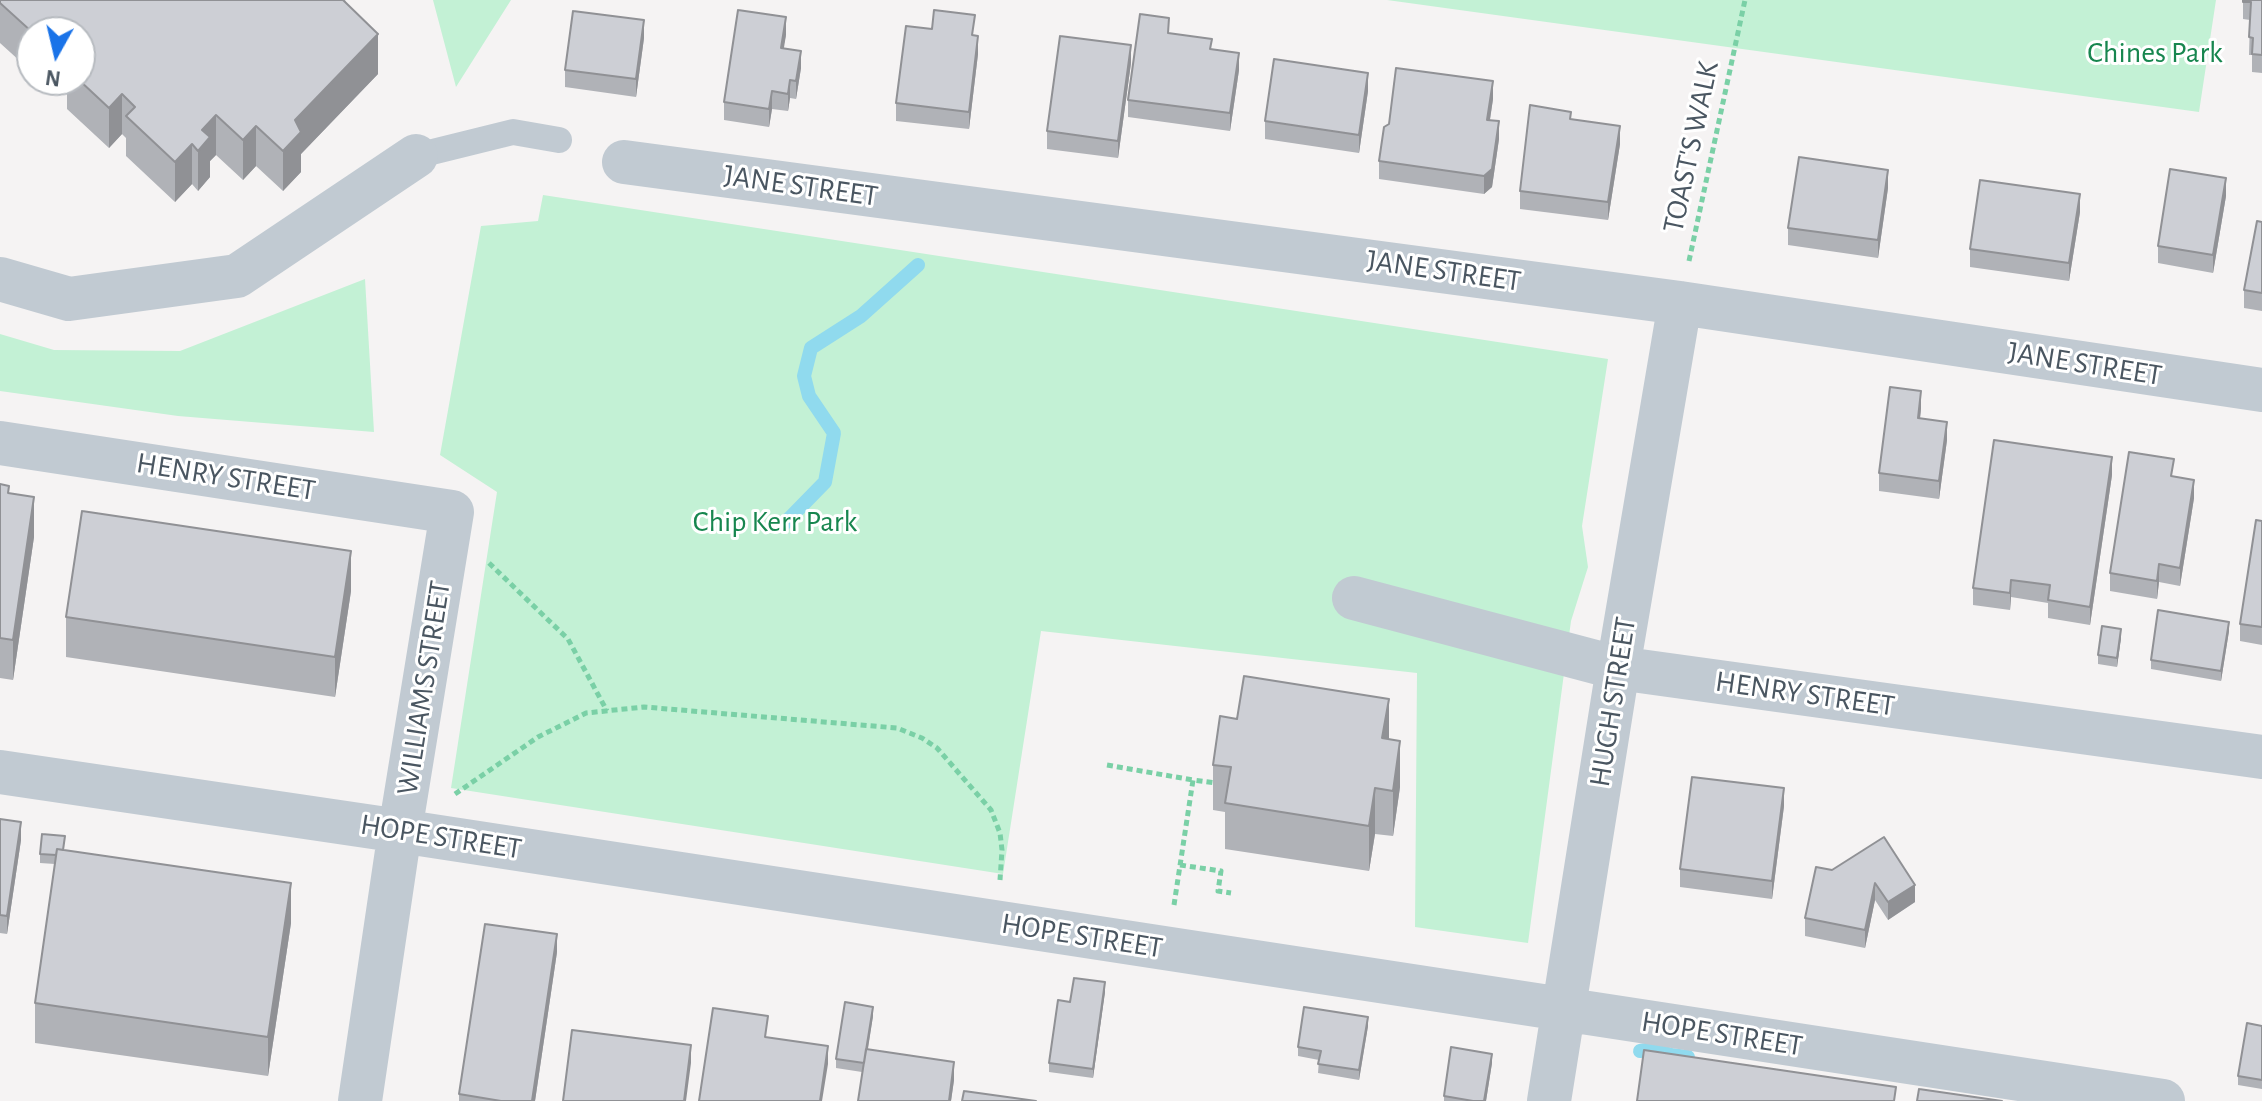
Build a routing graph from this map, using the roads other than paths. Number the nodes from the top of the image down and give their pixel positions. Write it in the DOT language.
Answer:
graph roads {
  1 [pos="559,140"];
  2 [pos="416,156"];
  3 [pos="624,162"];
  4 [pos="0,279"];
  5 [pos="1680,303"];
  6 [pos="2262,390"];
  7 [pos="0,443"];
  8 [pos="452,512"];
  9 [pos="1354,598"];
  10 [pos="1618,668"];
  11 [pos="2262,757"];
  12 [pos="0,772"];
  13 [pos="400,831"];
  14 [pos="1564,1010"];
  15 [pos="360,1101"];
  16 [pos="1549,1101"];
  17 [pos="2163,1101"];
  1 -- 2 [label="lane"];
  2 -- 4 [label="street"];
  3 -- 5 [label="street, JANE STREET"];
  5 -- 6 [label="street, JANE STREET"];
  5 -- 10 [label="street, HUGH STREET"];
  7 -- 8 [label="street, HENRY STREET"];
  8 -- 13 [label="street, WILLIAMS STREET"];
  9 -- 10 [label="street, HENRY STREET"];
  10 -- 11 [label="street, HENRY STREET"];
  10 -- 14 [label="street, HUGH STREET"];
  12 -- 13 [label="street, HOPE STREET"];
  13 -- 14 [label="street, HOPE STREET"];
  13 -- 15 [label="street, WILLIAMS STREET"];
  14 -- 16 [label="street, HUGH STREET"];
  14 -- 17 [label="street, HOPE STREET"];
}
